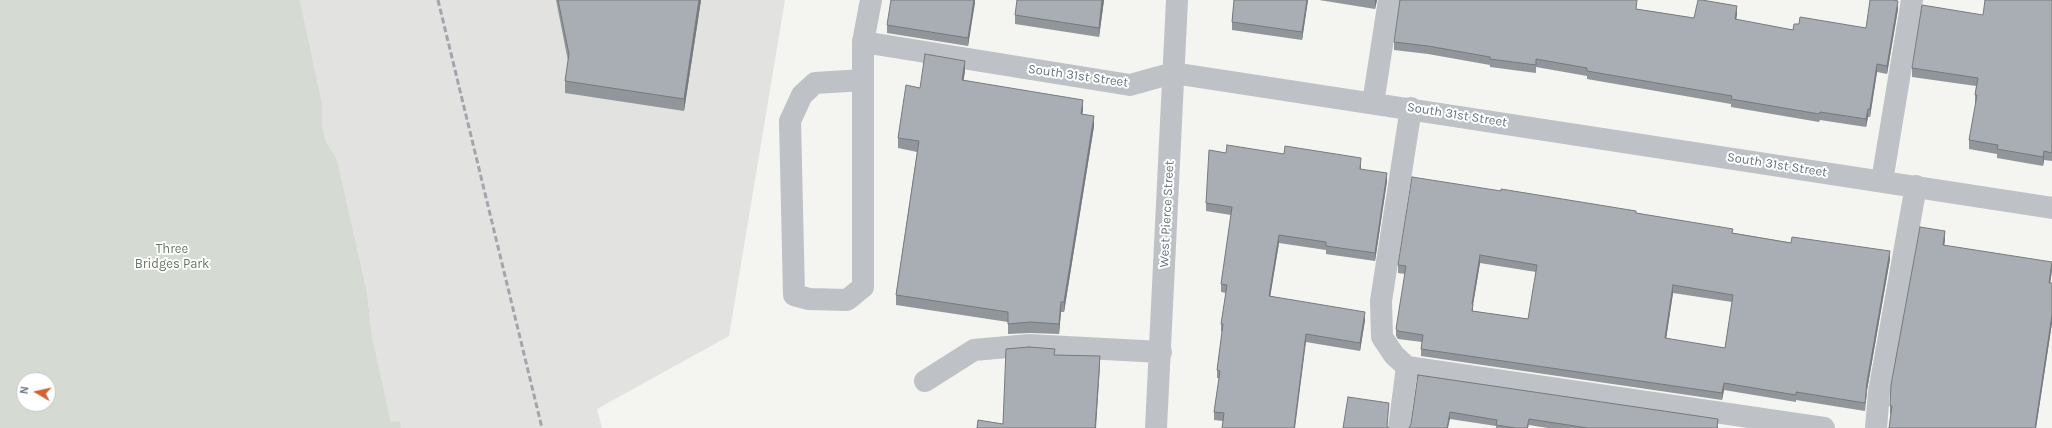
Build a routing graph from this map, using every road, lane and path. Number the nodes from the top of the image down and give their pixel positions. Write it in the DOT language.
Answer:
graph roads {
  1 [pos="871,0"];
  2 [pos="1177,0"];
  3 [pos="1389,0"];
  4 [pos="1912,0"];
  5 [pos="863,42"];
  6 [pos="1173,73"];
  7 [pos="863,80"];
  8 [pos="1373,103"];
  9 [pos="1411,108"];
  10 [pos="1882,181"];
  11 [pos="1916,186"];
  12 [pos="2052,208"];
  13 [pos="1161,352"];
  14 [pos="1407,367"];
  15 [pos="925,381"];
  16 [pos="1158,401"];
  17 [pos="1156,428"];
  18 [pos="1164,428"];
  19 [pos="1399,428"];
  20 [pos="1824,428"];
  21 [pos="1876,428"];
  1 -- 5 [label="street"];
  2 -- 6 [label="street, West Pierce Street"];
  3 -- 8 [label="street"];
  4 -- 10 [label="street"];
  5 -- 6 [label="street, South 31st Street"];
  5 -- 7 [label="street"];
  6 -- 8 [label="street, South 31st Street"];
  6 -- 13 [label="street, West Pierce Street"];
  7 -- 7 [label="street"];
  8 -- 9 [label="street, South 31st Street"];
  9 -- 10 [label="street, South 31st Street"];
  9 -- 14 [label="street"];
  10 -- 11 [label="street, South 31st Street"];
  11 -- 12 [label="street, South 31st Street"];
  11 -- 21 [label="street"];
  13 -- 15 [label="street"];
  13 -- 16 [label="street, West Pierce Street"];
  14 -- 19 [label="street"];
  14 -- 20 [label="street"];
  16 -- 17 [label="street, West Pierce Street"];
  16 -- 18 [label="street"];
}
